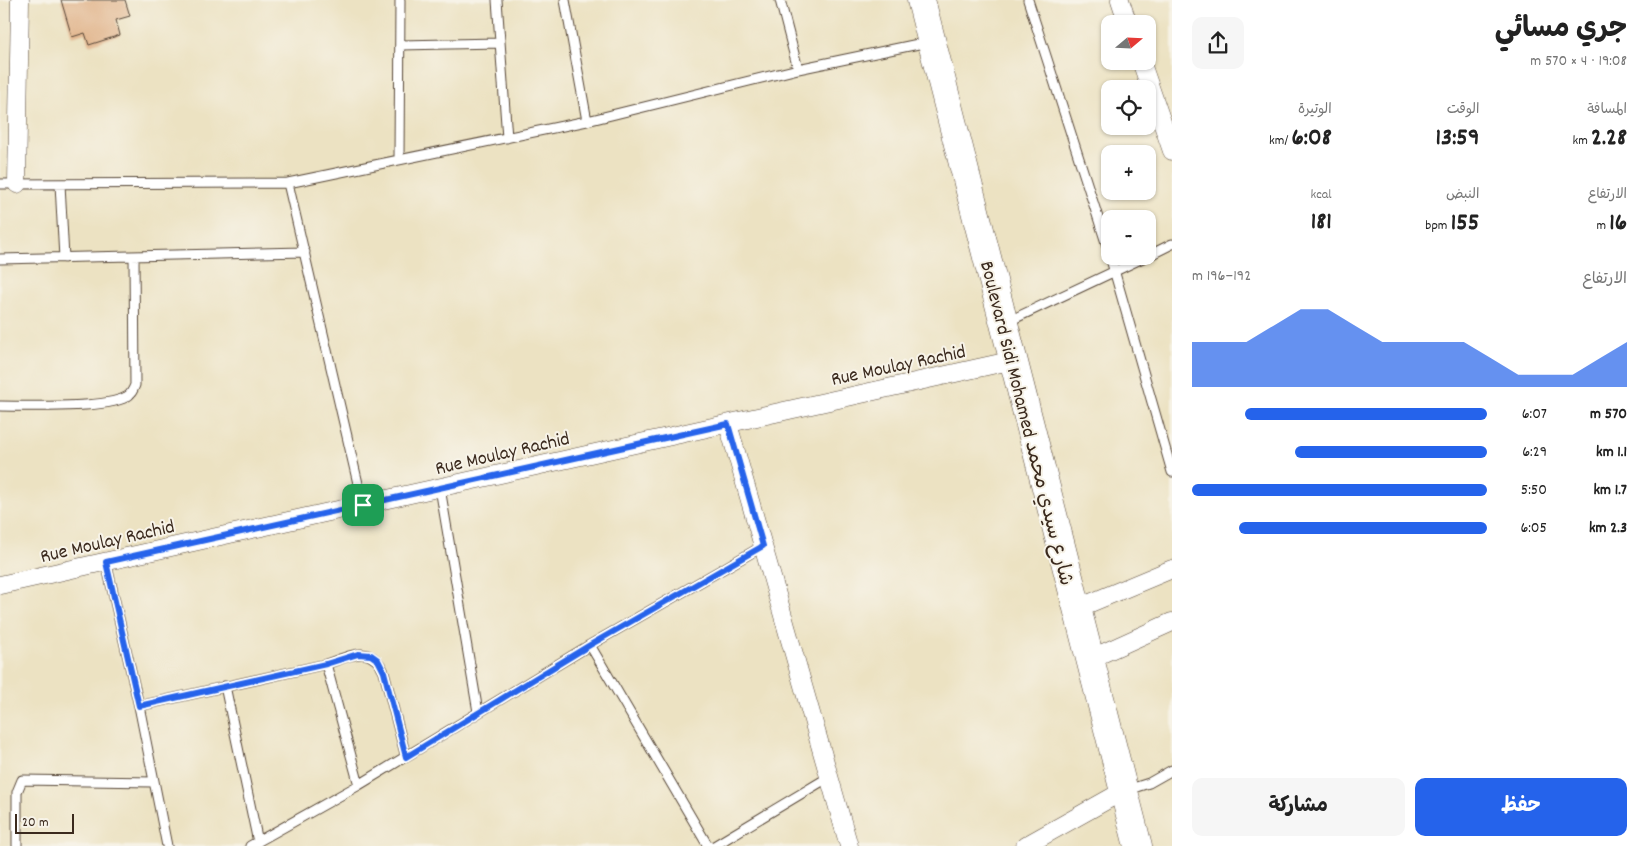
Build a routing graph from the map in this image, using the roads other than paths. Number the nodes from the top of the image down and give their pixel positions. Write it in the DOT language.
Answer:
graph roads {
  1 [pos="20,0"];
  2 [pos="400,0"];
  3 [pos="497,0"];
  4 [pos="565,0"];
  5 [pos="780,0"];
  6 [pos="921,0"];
  7 [pos="1028,0"];
  8 [pos="1120,0"];
  9 [pos="1125,15"];
  10 [pos="931,42"];
  11 [pos="499,43"];
  12 [pos="400,45"];
  13 [pos="798,69"];
  14 [pos="1144,70"];
  15 [pos="587,121"];
  16 [pos="507,138"];
  17 [pos="1172,151"];
  18 [pos="399,159"];
  19 [pos="288,183"];
  20 [pos="9,184"];
  21 [pos="60,184"];
  22 [pos="1101,228"];
  23 [pos="1172,244"];
  24 [pos="305,252"];
  25 [pos="1156,252"];
  26 [pos="134,257"];
  27 [pos="64,258"];
  28 [pos="0,259"];
  29 [pos="1113,265"];
  30 [pos="1129,265"];
  31 [pos="1115,272"];
  32 [pos="1004,324"];
  33 [pos="1014,360"];
  34 [pos="0,406"];
  35 [pos="728,424"];
  36 [pos="1172,472"];
  37 [pos="440,488"];
  38 [pos="363,505"];
  39 [pos="763,546"];
  40 [pos="106,562"];
  41 [pos="1172,569"];
  42 [pos="0,585"];
  43 [pos="1076,609"];
  44 [pos="1172,622"];
  45 [pos="590,645"];
  46 [pos="1088,660"];
  47 [pos="326,664"];
  48 [pos="225,686"];
  49 [pos="139,706"];
  50 [pos="478,712"];
  51 [pos="406,757"];
  52 [pos="1172,770"];
  53 [pos="829,777"];
  54 [pos="153,782"];
  55 [pos="359,785"];
  56 [pos="1123,791"];
  57 [pos="254,844"];
  58 [pos="17,846"];
  59 [pos="167,846"];
  60 [pos="708,846"];
  61 [pos="714,846"];
  62 [pos="849,846"];
  63 [pos="1025,846"];
  64 [pos="1138,846"];
  1 -- 20 [label="street"];
  2 -- 12 [label="lane"];
  3 -- 11 [label="lane"];
  4 -- 15 [label="lane"];
  5 -- 13 [label="lane"];
  6 -- 10 [label="main road, Boulevard Sidi Mohamed شارع سيدي محمد"];
  7 -- 22 [label="lane"];
  8 -- 9 [label="street"];
  10 -- 13 [label="lane"];
  10 -- 32 [label="main road, Boulevard Sidi Mohamed شارع سيدي محمد"];
  11 -- 12 [label="lane"];
  11 -- 16 [label="lane"];
  12 -- 18 [label="lane"];
  13 -- 15 [label="lane"];
  14 -- 17 [label="street"];
  15 -- 16 [label="lane"];
  16 -- 18 [label="lane"];
  18 -- 19 [label="lane"];
  19 -- 21 [label="lane"];
  19 -- 24 [label="lane"];
  20 -- 21 [label="lane"];
  21 -- 27 [label="lane"];
  23 -- 25 [label="lane"];
  24 -- 26 [label="lane"];
  24 -- 38 [label="lane"];
  26 -- 27 [label="lane"];
  26 -- 34 [label="lane"];
  27 -- 28 [label="lane"];
  29 -- 31 [label="lane"];
  30 -- 31 [label="lane"];
  31 -- 32 [label="lane"];
  31 -- 36 [label="lane"];
  32 -- 33 [label="main road, Boulevard Sidi Mohamed شارع سيدي محمد"];
  33 -- 35 [label="street, Rue Moulay Rachid"];
  33 -- 43 [label="main road, Boulevard Sidi Mohamed شارع سيدي محمد"];
  35 -- 37 [label="street, Rue Moulay Rachid"];
  35 -- 39 [label="street"];
  37 -- 38 [label="street, Rue Moulay Rachid"];
  37 -- 50 [label="lane"];
  38 -- 40 [label="street, Rue Moulay Rachid"];
  39 -- 45 [label="lane"];
  39 -- 53 [label="street"];
  40 -- 42 [label="street, Rue Moulay Rachid"];
  40 -- 49 [label="lane"];
  41 -- 43 [label="street"];
  43 -- 46 [label="main road, Boulevard Sidi Mohamed شارع سيدي محمد"];
  44 -- 46 [label="street"];
  45 -- 50 [label="lane"];
  45 -- 60 [label="lane"];
  46 -- 56 [label="main road, Boulevard Sidi Mohamed شارع سيدي محمد"];
  47 -- 48 [label="lane"];
  47 -- 51 [label="lane"];
  47 -- 55 [label="lane"];
  48 -- 49 [label="lane"];
  48 -- 57 [label="lane"];
  49 -- 54 [label="lane"];
  50 -- 51 [label="lane"];
  51 -- 55 [label="lane"];
  52 -- 56 [label="lane"];
  53 -- 61 [label="lane"];
  53 -- 62 [label="street"];
  54 -- 58 [label="lane"];
  54 -- 59 [label="lane"];
  55 -- 57 [label="lane"];
  56 -- 63 [label="street"];
  56 -- 64 [label="main road, Boulevard Sidi Mohamed شارع سيدي محمد"];
}
